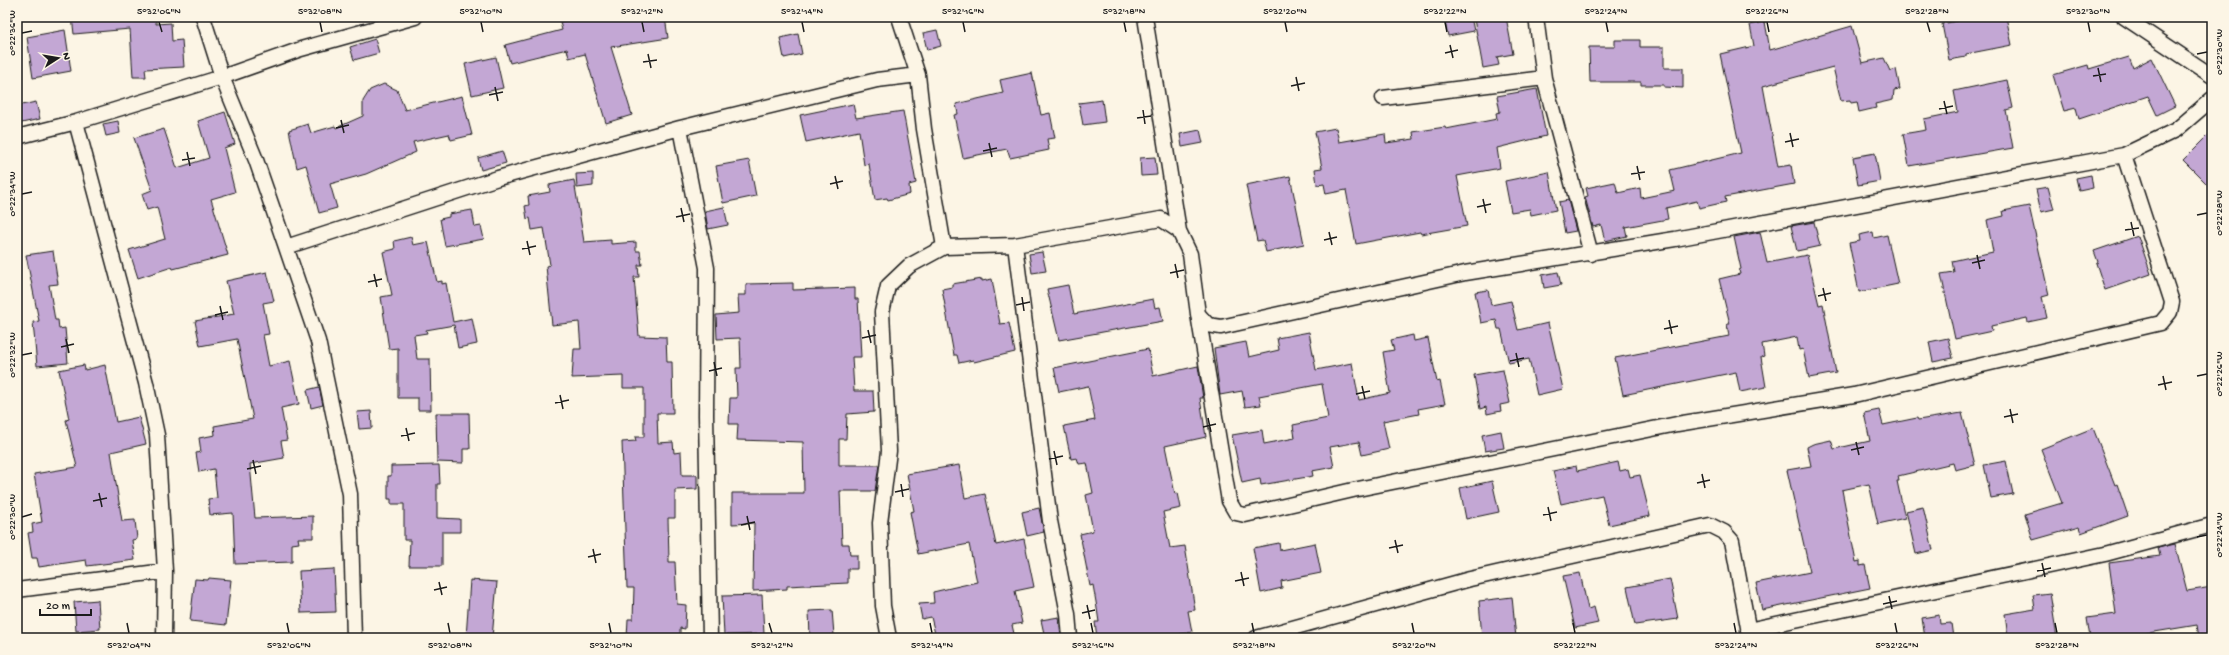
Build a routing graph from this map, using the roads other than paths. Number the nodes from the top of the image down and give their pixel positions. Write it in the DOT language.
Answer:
graph roads {
  1 [pos="203,17"];
  2 [pos="415,17"];
  3 [pos="899,17"];
  4 [pos="1145,17"];
  5 [pos="1536,17"];
  6 [pos="2124,17"];
  7 [pos="918,75"];
  8 [pos="2212,76"];
  9 [pos="222,77"];
  10 [pos="1544,78"];
  11 [pos="1383,98"];
  12 [pos="2212,99"];
  13 [pos="76,122"];
  14 [pos="680,128"];
  15 [pos="17,137"];
  16 [pos="2124,155"];
  17 [pos="1179,230"];
  18 [pos="1015,245"];
  19 [pos="944,247"];
  20 [pos="286,248"];
  21 [pos="1591,254"];
  22 [pos="1198,314"];
  23 [pos="2212,525"];
  24 [pos="165,571"];
  25 [pos="17,590"];
  26 [pos="1749,634"];
  27 [pos="164,638"];
  28 [pos="354,638"];
  29 [pos="710,638"];
  30 [pos="889,638"];
  31 [pos="1070,638"];
  32 [pos="1256,638"];
  1 -- 9 [label="street"];
  2 -- 9 [label="street"];
  3 -- 7 [label="street"];
  4 -- 17 [label="street"];
  5 -- 10 [label="street"];
  6 -- 8 [label="street"];
  7 -- 14 [label="street"];
  7 -- 19 [label="street"];
  9 -- 13 [label="street"];
  9 -- 20 [label="street"];
  10 -- 11 [label="street"];
  10 -- 21 [label="street"];
  12 -- 16 [label="street"];
  13 -- 15 [label="street"];
  13 -- 24 [label="street"];
  14 -- 20 [label="street"];
  14 -- 29 [label="street"];
  16 -- 21 [label="street"];
  16 -- 22 [label="street"];
  17 -- 18 [label="street"];
  17 -- 22 [label="street"];
  18 -- 19 [label="street"];
  18 -- 31 [label="street"];
  19 -- 30 [label="street"];
  20 -- 28 [label="street"];
  21 -- 22 [label="street"];
  23 -- 26 [label="street"];
  24 -- 25 [label="street"];
  24 -- 27 [label="street"];
  26 -- 32 [label="street"];
}
